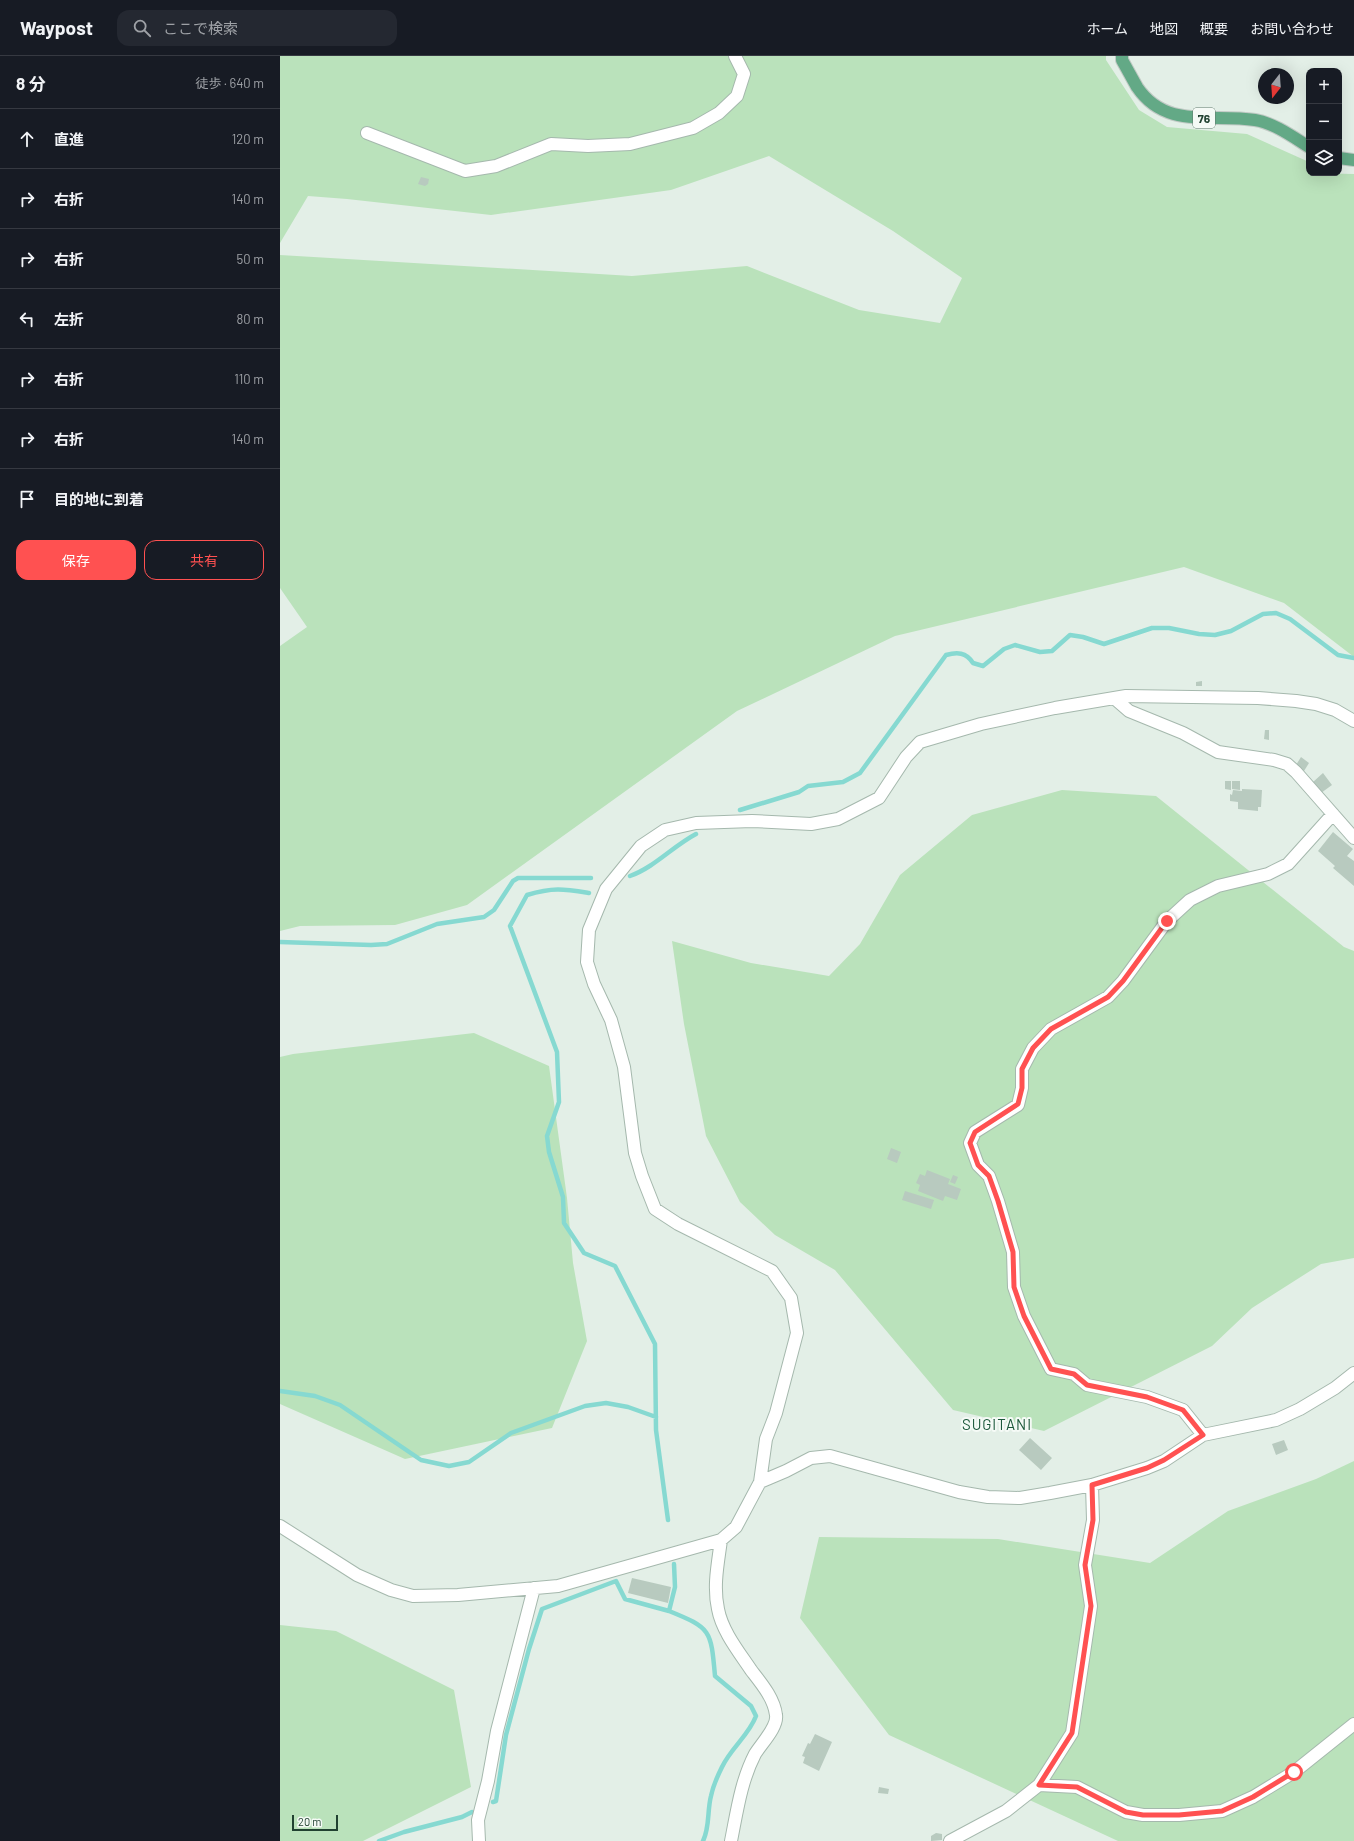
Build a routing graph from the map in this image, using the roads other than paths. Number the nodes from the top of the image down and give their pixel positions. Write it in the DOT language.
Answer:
graph roads {
  1 [pos="735,56"];
  2 [pos="1122,56"];
  3 [pos="367,132"];
  4 [pos="1306,145"];
  5 [pos="1342,158"];
  6 [pos="1354,160"];
  7 [pos="1114,698"];
  8 [pos="1354,721"];
  9 [pos="1333,814"];
  10 [pos="1354,838"];
  11 [pos="1354,1373"];
  12 [pos="1203,1435"];
  13 [pos="760,1482"];
  14 [pos="1092,1485"];
  15 [pos="280,1526"];
  16 [pos="721,1540"];
  17 [pos="534,1588"];
  18 [pos="1354,1724"];
  19 [pos="1039,1785"];
  20 [pos="479,1841"];
  21 [pos="731,1841"];
  22 [pos="950,1841"];
  1 -- 3 [label="street"];
  2 -- 4 [label="main road, 76"];
  5 -- 6 [label="main road"];
  7 -- 8 [label="street"];
  7 -- 9 [label="street"];
  7 -- 13 [label="street"];
  9 -- 10 [label="street"];
  9 -- 12 [label="street"];
  11 -- 12 [label="street"];
  12 -- 14 [label="street"];
  13 -- 14 [label="street"];
  13 -- 16 [label="street"];
  14 -- 19 [label="street"];
  15 -- 17 [label="street"];
  16 -- 17 [label="street"];
  16 -- 21 [label="street"];
  17 -- 20 [label="street"];
  18 -- 19 [label="street"];
  19 -- 22 [label="street"];
}
